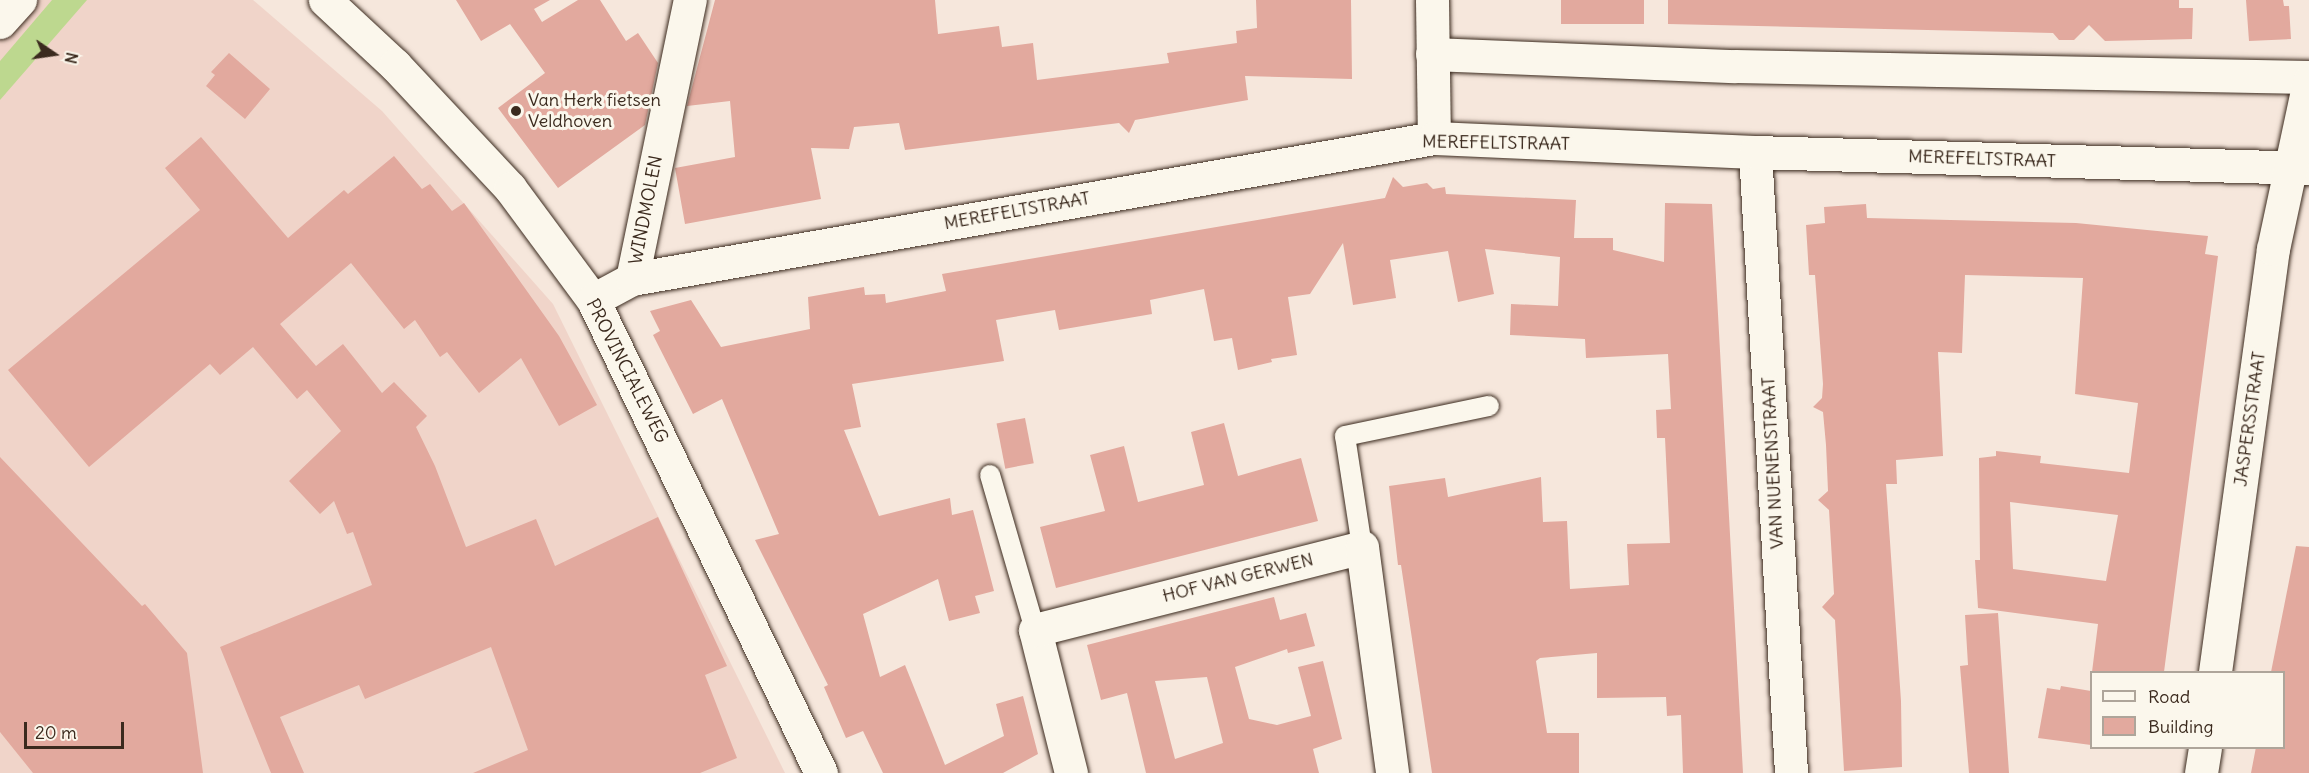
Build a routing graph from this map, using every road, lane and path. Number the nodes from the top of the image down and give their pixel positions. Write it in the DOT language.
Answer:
graph roads {
  1 [pos="20,0"];
  2 [pos="325,0"];
  3 [pos="690,0"];
  4 [pos="1432,0"];
  5 [pos="0,22"];
  6 [pos="1432,54"];
  7 [pos="2309,79"];
  8 [pos="1434,138"];
  9 [pos="1755,152"];
  10 [pos="2299,168"];
  11 [pos="632,279"];
  12 [pos="593,300"];
  13 [pos="1489,406"];
  14 [pos="990,475"];
  15 [pos="1362,547"];
  16 [pos="1035,630"];
  17 [pos="2215,671"];
  18 [pos="2205,749"];
  19 [pos="821,773"];
  20 [pos="1071,773"];
  21 [pos="1392,773"];
  22 [pos="1791,773"];
  23 [pos="2201,773"];
  1 -- 5 [label="street"];
  2 -- 12 [label="street, PROVINCIALEWEG"];
  3 -- 11 [label="street, WINDMOLEN"];
  4 -- 6 [label="street"];
  6 -- 7 [label="street"];
  6 -- 8 [label="street"];
  7 -- 10 [label="street, JASPERSSTRAAT"];
  8 -- 9 [label="street, MEREFELTSTRAAT"];
  8 -- 11 [label="street, MEREFELTSTRAAT"];
  9 -- 10 [label="street, MEREFELTSTRAAT"];
  9 -- 22 [label="street, VAN NUENENSTRAAT"];
  10 -- 17 [label="street, JASPERSSTRAAT"];
  11 -- 12 [label="street, MEREFELTSTRAAT"];
  12 -- 19 [label="street, PROVINCIALEWEG"];
  13 -- 15 [label="lane"];
  14 -- 16 [label="lane"];
  15 -- 16 [label="street, HOF VAN GERWEN"];
  15 -- 21 [label="street"];
  16 -- 20 [label="street"];
  18 -- 23 [label="street"];
}
